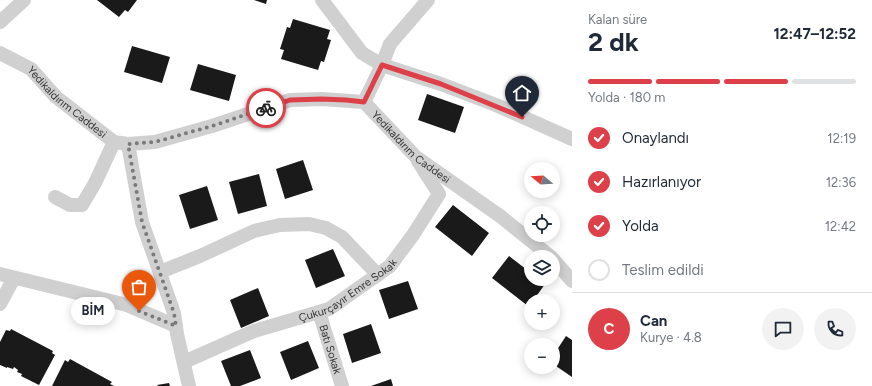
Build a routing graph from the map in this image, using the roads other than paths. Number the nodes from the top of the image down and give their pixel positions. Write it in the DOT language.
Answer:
graph roads {
  1 [pos="24,0"];
  2 [pos="322,0"];
  3 [pos="428,0"];
  4 [pos="0,22"];
  5 [pos="0,54"];
  6 [pos="382,65"];
  7 [pos="364,102"];
  8 [pos="572,139"];
  9 [pos="121,143"];
  10 [pos="416,157"];
  11 [pos="55,197"];
  12 [pos="542,250"];
  13 [pos="560,267"];
  14 [pos="160,272"];
  15 [pos="0,274"];
  16 [pos="378,275"];
  17 [pos="14,278"];
  18 [pos="572,281"];
  19 [pos="0,304"];
  20 [pos="319,312"];
  21 [pos="176,326"];
  22 [pos="184,362"];
  23 [pos="189,386"];
  24 [pos="342,386"];
  1 -- 4 [label="street"];
  2 -- 6 [label="street"];
  3 -- 6 [label="street"];
  5 -- 9 [label="street, Yedikaldırım Caddesi"];
  6 -- 7 [label="street"];
  6 -- 8 [label="street"];
  7 -- 9 [label="street, Yedikaldırım Caddesi"];
  7 -- 10 [label="street, Yedikaldırım Caddesi"];
  9 -- 11 [label="street"];
  9 -- 14 [label="street"];
  10 -- 12 [label="street, Yedikaldırım Caddesi"];
  10 -- 16 [label="street, Çukurçayır Emre Sokak"];
  13 -- 18 [label="street, Yedikaldırım Caddesi"];
  14 -- 16 [label="street"];
  14 -- 21 [label="street"];
  15 -- 17 [label="street"];
  16 -- 20 [label="street, Çukurçayır Emre Sokak"];
  17 -- 19 [label="street"];
  17 -- 21 [label="street"];
  20 -- 22 [label="street, Çukurçayır Emre Sokak"];
  20 -- 24 [label="street, Batı Sokak"];
  21 -- 22 [label="street"];
  22 -- 23 [label="street"];
}
